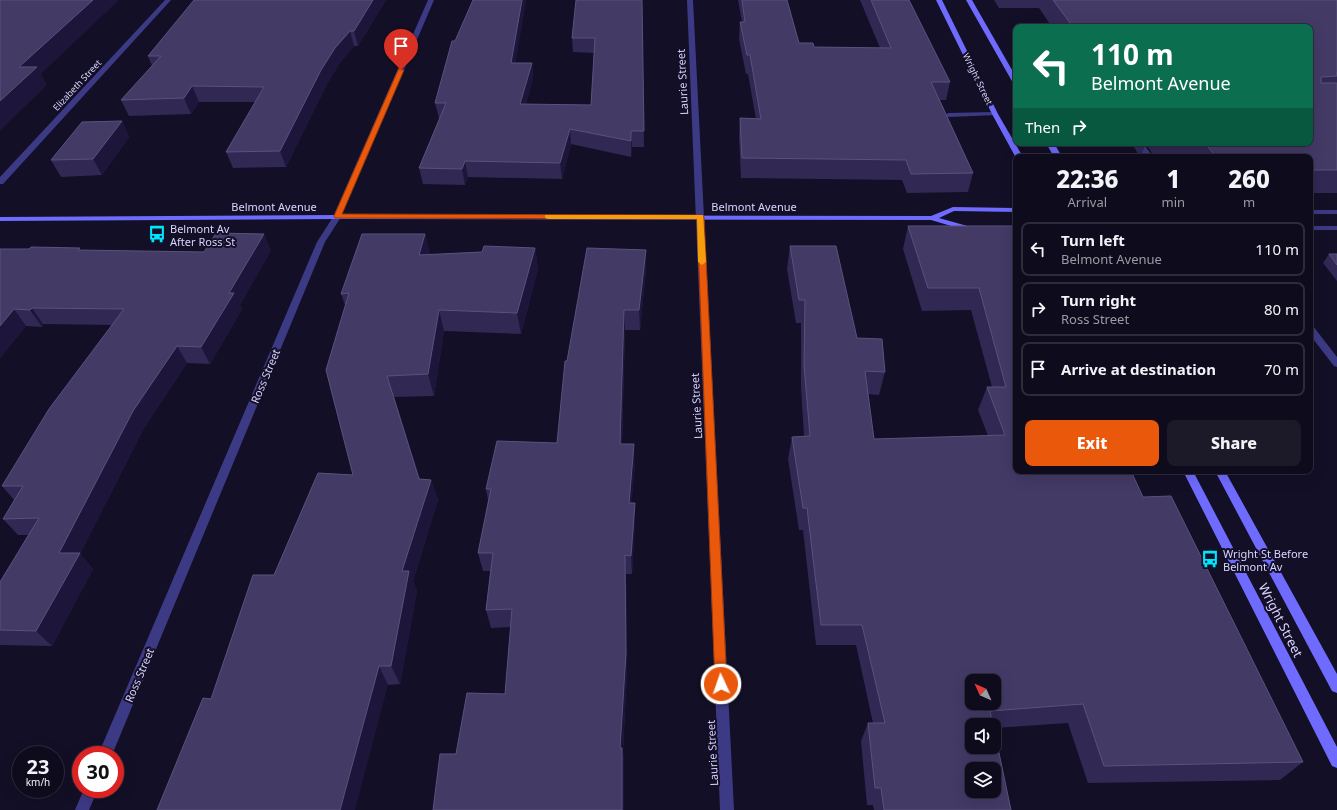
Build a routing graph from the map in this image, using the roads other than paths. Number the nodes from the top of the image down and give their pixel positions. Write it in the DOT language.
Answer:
graph roads {
  1 [pos="168,0"];
  2 [pos="431,0"];
  3 [pos="690,0"];
  4 [pos="939,0"];
  5 [pos="969,0"];
  6 [pos="1013,78"];
  7 [pos="995,114"];
  8 [pos="948,115"];
  9 [pos="1017,154"];
  10 [pos="0,182"];
  11 [pos="1013,210"];
  12 [pos="1313,212"];
  13 [pos="1337,212"];
  14 [pos="338,216"];
  15 [pos="700,217"];
  16 [pos="0,218"];
  17 [pos="932,218"];
  18 [pos="1313,228"];
  19 [pos="1337,228"];
  20 [pos="980,230"];
  21 [pos="1313,332"];
  22 [pos="1337,364"];
  23 [pos="1190,474"];
  24 [pos="1222,474"];
  25 [pos="1337,687"];
  26 [pos="110,746"];
  27 [pos="1337,761"];
  28 [pos="87,798"];
  29 [pos="82,810"];
  30 [pos="727,810"];
  1 -- 10 [label="street, Elizabeth Street"];
  2 -- 14 [label="street, Ross Street"];
  3 -- 15 [label="street, Laurie Street"];
  4 -- 7 [label="main road, Wright Street"];
  5 -- 6 [label="main road"];
  7 -- 8 [label="street"];
  7 -- 9 [label="main road, Wright Street"];
  11 -- 17 [label="main road, Belmont Avenue"];
  12 -- 13 [label="street"];
  14 -- 15 [label="main road, Belmont Avenue"];
  14 -- 16 [label="main road, Belmont Avenue"];
  14 -- 26 [label="street, Ross Street"];
  15 -- 17 [label="main road, Belmont Avenue"];
  15 -- 30 [label="street, Laurie Street"];
  17 -- 20 [label="main road, Belmont Avenue"];
  18 -- 19 [label="street"];
  21 -- 22 [label="street"];
  23 -- 27 [label="main road, Wright Street"];
  24 -- 25 [label="main road, Wright Street"];
  28 -- 29 [label="street"];
}
